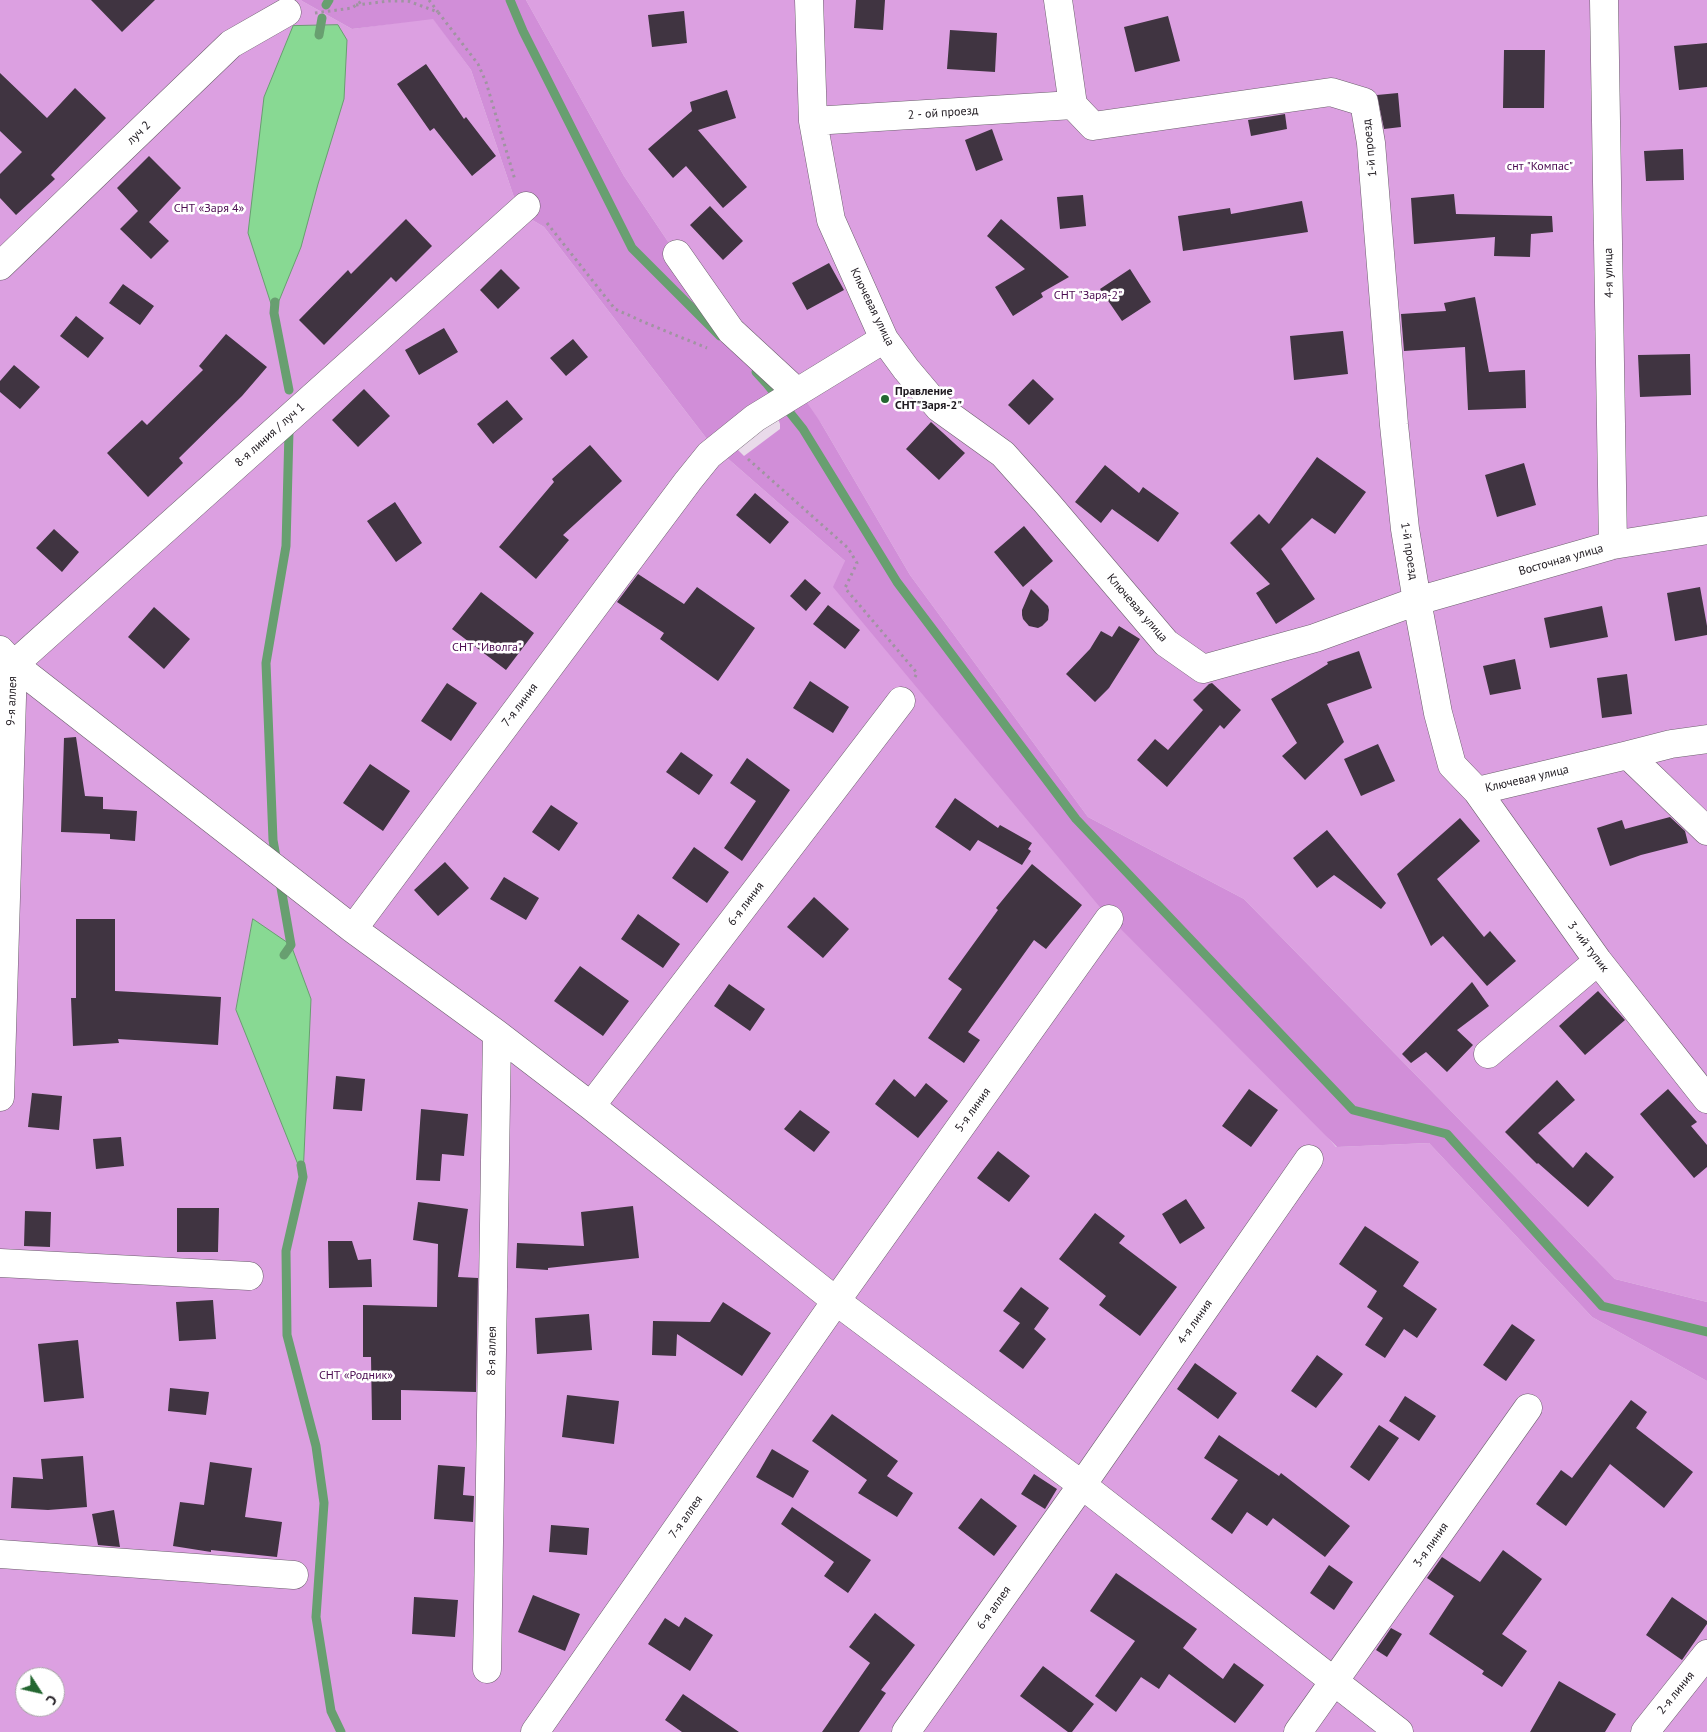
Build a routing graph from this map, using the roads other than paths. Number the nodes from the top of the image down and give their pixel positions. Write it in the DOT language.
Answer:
graph roads {
  1 [pos="809,0"];
  2 [pos="1058,0"];
  3 [pos="1604,0"];
  4 [pos="287,12"];
  5 [pos="1073,105"];
  6 [pos="813,121"];
  7 [pos="526,206"];
  8 [pos="677,254"];
  9 [pos="0,266"];
  10 [pos="884,339"];
  11 [pos="787,398"];
  12 [pos="1707,530"];
  13 [pos="1613,545"];
  14 [pos="1417,601"];
  15 [pos="4,664"];
  16 [pos="900,701"];
  17 [pos="1707,739"];
  18 [pos="1628,756"];
  19 [pos="1476,791"];
  20 [pos="1707,831"];
  21 [pos="1109,919"];
  22 [pos="353,929"];
  23 [pos="1598,961"];
  24 [pos="497,1034"];
  25 [pos="1488,1054"];
  26 [pos="0,1097"];
  27 [pos="1707,1099"];
  28 [pos="591,1106"];
  29 [pos="1309,1159"];
  30 [pos="0,1263"];
  31 [pos="249,1276"];
  32 [pos="836,1301"];
  33 [pos="1528,1408"];
  34 [pos="1082,1485"];
  35 [pos="0,1554"];
  36 [pos="294,1575"];
  37 [pos="1707,1654"];
  38 [pos="487,1669"];
  39 [pos="1334,1682"];
  40 [pos="535,1732"];
  41 [pos="906,1732"];
  42 [pos="1298,1732"];
  43 [pos="1399,1732"];
  44 [pos="1645,1732"];
  1 -- 6 [label="street, Ключевая улица"];
  2 -- 5 [label="street"];
  3 -- 13 [label="street, 4-я улица"];
  4 -- 9 [label="street, луч 2"];
  5 -- 6 [label="street, 2 - ой проезд"];
  5 -- 14 [label="street, 1-й проезд"];
  6 -- 10 [label="street, Ключевая улица"];
  7 -- 15 [label="street, 8-я линия / луч 1"];
  8 -- 11 [label="street"];
  10 -- 11 [label="street, 7-я линия"];
  10 -- 14 [label="street, Ключевая улица"];
  11 -- 22 [label="street, 7-я линия"];
  12 -- 13 [label="street, Восточная улица"];
  13 -- 14 [label="street, Восточная улица"];
  14 -- 19 [label="street, Ключевая улица"];
  15 -- 22 [label="street"];
  15 -- 26 [label="street, 9-я аллея"];
  16 -- 28 [label="street, 6-я линия"];
  17 -- 18 [label="street, Ключевая улица"];
  18 -- 19 [label="street, Ключевая улица"];
  18 -- 20 [label="street"];
  19 -- 23 [label="street, 3 -ий тупик"];
  21 -- 32 [label="street, 5-я линия"];
  22 -- 24 [label="street"];
  23 -- 25 [label="street"];
  23 -- 27 [label="street, 3 -ий тупик"];
  24 -- 28 [label="street"];
  24 -- 38 [label="street, 8-я аллея"];
  28 -- 32 [label="street"];
  29 -- 34 [label="street, 4-я линия"];
  30 -- 31 [label="street"];
  32 -- 34 [label="street"];
  32 -- 40 [label="street, 7-я аллея"];
  33 -- 39 [label="street, 3-я линия"];
  34 -- 39 [label="street"];
  34 -- 41 [label="street, 6-я аллея"];
  35 -- 36 [label="street"];
  37 -- 44 [label="street, 2-я линия"];
  39 -- 42 [label="street, 3-я линия"];
  39 -- 43 [label="street"];
}
